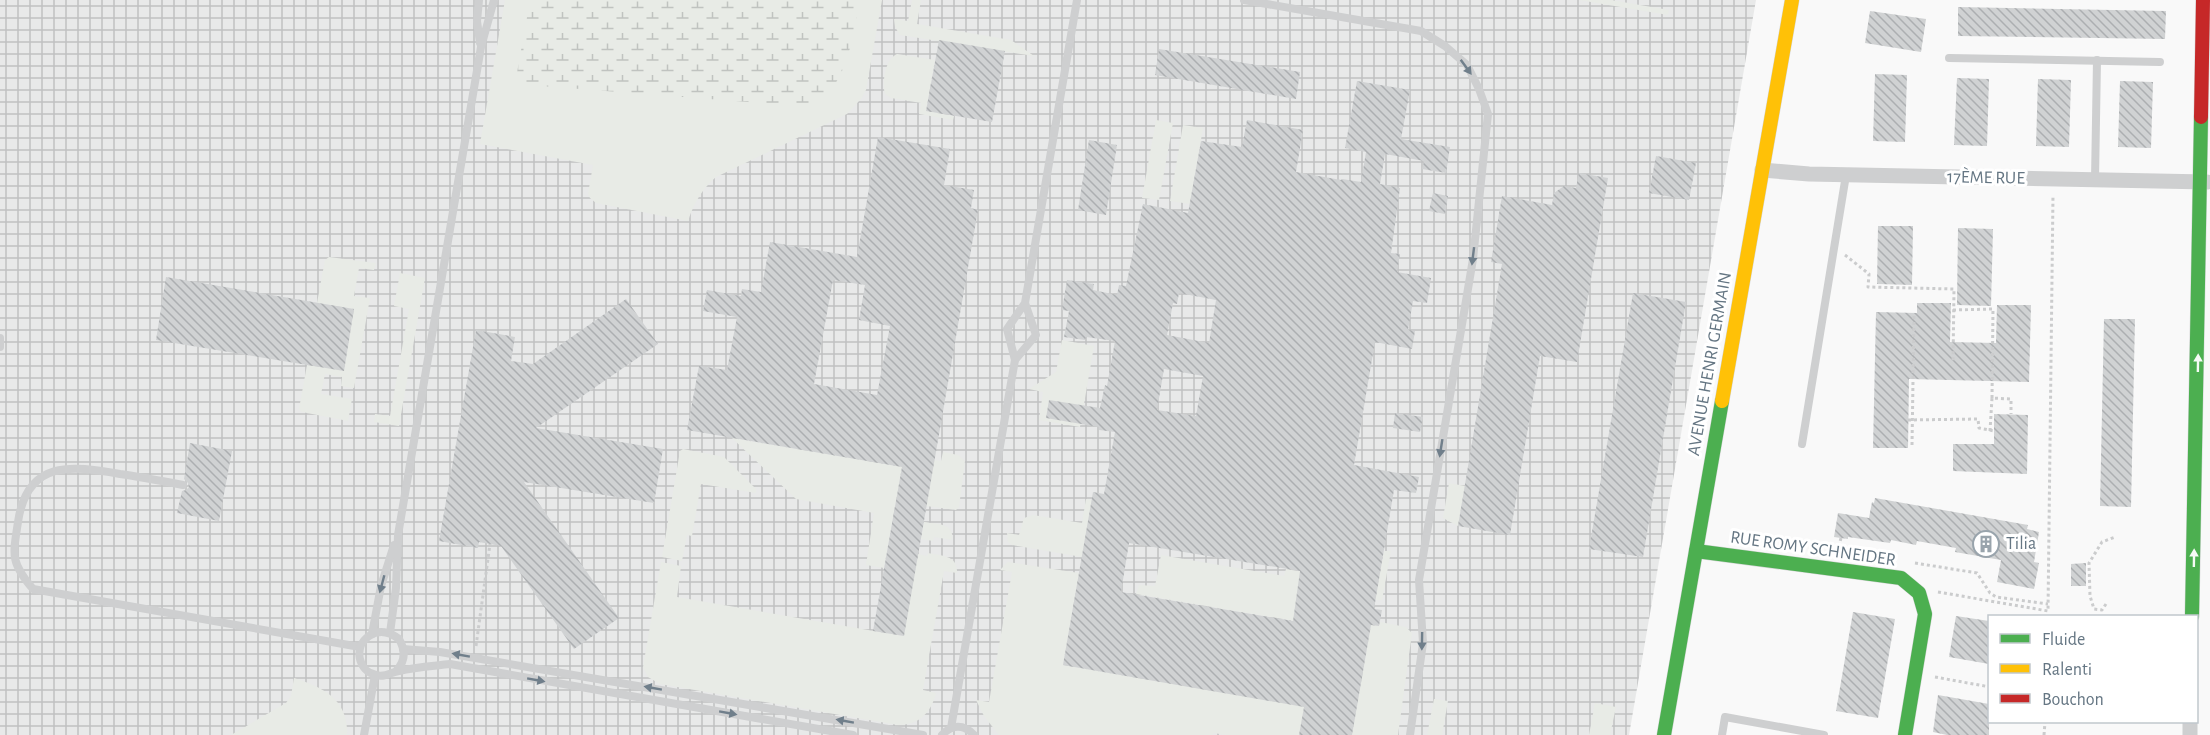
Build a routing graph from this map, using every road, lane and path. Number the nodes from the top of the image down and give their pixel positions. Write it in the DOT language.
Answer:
graph roads {
  1 [pos="479,0"];
  2 [pos="494,0"];
  3 [pos="1077,0"];
  4 [pos="1244,0"];
  5 [pos="1792,0"];
  6 [pos="2203,0"];
  7 [pos="481,47"];
  8 [pos="1950,57"];
  9 [pos="2097,60"];
  10 [pos="2160,62"];
  11 [pos="1762,170"];
  12 [pos="1846,175"];
  13 [pos="2053,179"];
  14 [pos="2095,180"];
  15 [pos="2206,182"];
  16 [pos="1835,248"];
  17 [pos="1025,303"];
  18 [pos="1953,310"];
  19 [pos="1914,316"];
  20 [pos="0,338"];
  21 [pos="0,347"];
  22 [pos="1015,360"];
  23 [pos="1953,362"];
  24 [pos="1992,398"];
  25 [pos="2011,414"];
  26 [pos="1910,419"];
  27 [pos="1802,444"];
  28 [pos="1912,445"];
  29 [pos="183,484"];
  30 [pos="398,535"];
  31 [pos="2115,537"];
  32 [pos="1841,538"];
  33 [pos="490,544"];
  34 [pos="1696,551"];
  35 [pos="1845,551"];
  36 [pos="1911,562"];
  37 [pos="1919,593"];
  38 [pos="2048,604"];
  39 [pos="2106,604"];
  40 [pos="2048,611"];
  41 [pos="2048,615"];
  42 [pos="2192,615"];
  43 [pos="390,633"];
  44 [pos="372,634"];
  45 [pos="360,647"];
  46 [pos="403,649"];
  47 [pos="475,658"];
  48 [pos="396,671"];
  49 [pos="1915,674"];
  50 [pos="375,675"];
  51 [pos="1988,687"];
  52 [pos="951,728"];
  53 [pos="364,735"];
  54 [pos="854,735"];
  55 [pos="923,735"];
  56 [pos="942,735"];
  57 [pos="974,735"];
  58 [pos="1410,735"];
  59 [pos="1664,735"];
  60 [pos="1722,735"];
  61 [pos="1824,735"];
  62 [pos="1905,735"];
  1 -- 7 [label="lane"];
  2 -- 7 [label="lane"];
  3 -- 17 [label="lane"];
  4 -- 58 [label="lane, one-way"];
  5 -- 11 [label="street, AVENUE HENRI GERMAIN"];
  6 -- 15 [label="street"];
  7 -- 30 [label="lane"];
  8 -- 9 [label="lane"];
  9 -- 10 [label="lane"];
  9 -- 14 [label="lane"];
  11 -- 12 [label="street, 17ÈME RUE"];
  11 -- 34 [label="street, AVENUE HENRI GERMAIN"];
  12 -- 13 [label="street, 17ÈME RUE"];
  12 -- 16 [label="lane"];
  13 -- 14 [label="street, 17ÈME RUE"];
  13 -- 38 [label="path"];
  14 -- 15 [label="street, 17ÈME RUE"];
  42 -- 15 [label="street, one-way"];
  16 -- 18 [label="path"];
  16 -- 27 [label="lane"];
  17 -- 22 [label="lane"];
  17 -- 22 [label="lane"];
  18 -- 23 [label="path"];
  18 -- 24 [label="path"];
  19 -- 26 [label="path"];
  20 -- 21 [label="lane"];
  22 -- 52 [label="lane"];
  24 -- 25 [label="path"];
  24 -- 26 [label="path"];
  26 -- 28 [label="path"];
  29 -- 45 [label="lane"];
  30 -- 43 [label="lane"];
  30 -- 44 [label="lane, one-way"];
  31 -- 39 [label="path"];
  32 -- 35 [label="path"];
  33 -- 47 [label="path"];
  34 -- 37 [label="street, RUE ROMY SCHNEIDER"];
  34 -- 59 [label="street, AVENUE HENRI GERMAIN"];
  36 -- 38 [label="path"];
  37 -- 40 [label="path"];
  37 -- 49 [label="street"];
  38 -- 40 [label="path"];
  40 -- 41 [label="path"];
  43 -- 44 [label="lane"];
  43 -- 46 [label="lane"];
  44 -- 45 [label="lane"];
  45 -- 50 [label="lane"];
  47 -- 46 [label="lane, one-way"];
  46 -- 48 [label="lane"];
  55 -- 47 [label="lane, one-way"];
  48 -- 50 [label="lane"];
  48 -- 54 [label="lane, one-way"];
  49 -- 51 [label="path"];
  49 -- 62 [label="street"];
  50 -- 53 [label="lane"];
  52 -- 56 [label="lane"];
  52 -- 57 [label="lane"];
  60 -- 61 [label="lane"];
}
